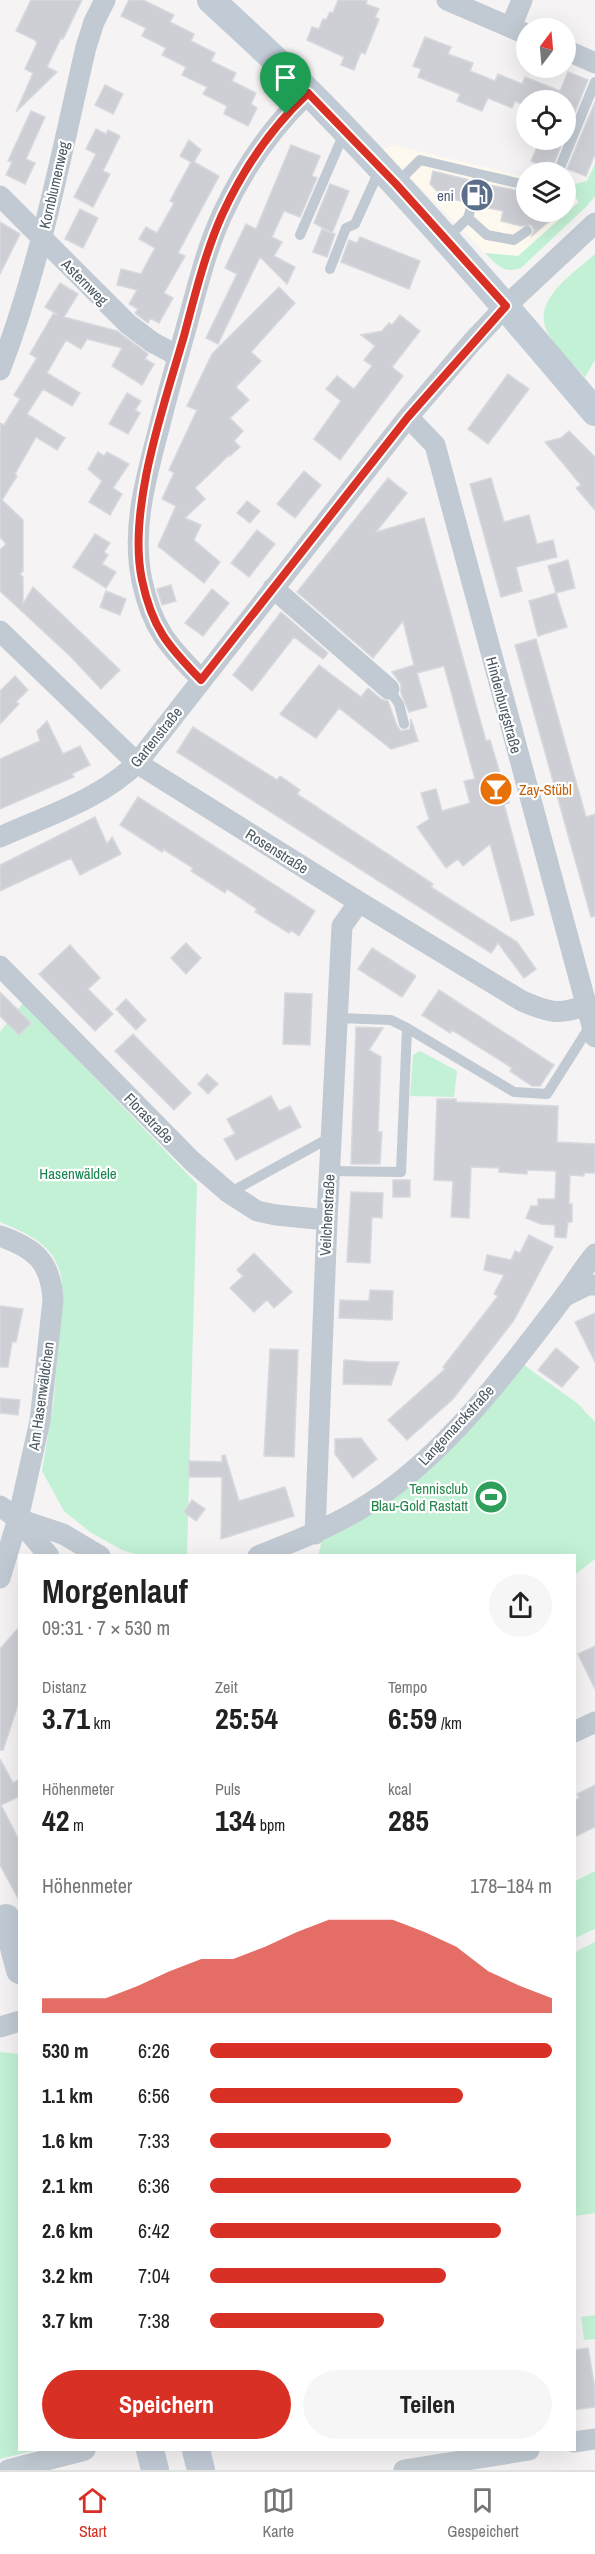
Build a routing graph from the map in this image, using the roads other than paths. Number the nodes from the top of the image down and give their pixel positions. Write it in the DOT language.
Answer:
graph roads {
  1 [pos="105,0"];
  2 [pos="211,0"];
  3 [pos="447,0"];
  4 [pos="522,0"];
  5 [pos="520,18"];
  6 [pos="516,29"];
  7 [pos="576,54"];
  8 [pos="595,63"];
  9 [pos="595,82"];
  10 [pos="308,93"];
  11 [pos="345,131"];
  12 [pos="562,162"];
  13 [pos="388,176"];
  14 [pos="516,184"];
  15 [pos="0,196"];
  16 [pos="472,204"];
  17 [pos="468,218"];
  18 [pos="595,223"];
  19 [pos="527,231"];
  20 [pos="300,235"];
  21 [pos="42,238"];
  22 [pos="446,239"];
  23 [pos="330,269"];
  24 [pos="506,306"];
  25 [pos="178,356"];
  26 [pos="0,370"];
  27 [pos="595,412"];
  28 [pos="408,417"];
  29 [pos="273,588"];
  30 [pos="0,631"];
  31 [pos="201,680"];
  32 [pos="389,689"];
  33 [pos="404,724"];
  34 [pos="137,763"];
  35 [pos="0,837"];
  36 [pos="358,902"];
  37 [pos="0,966"];
  38 [pos="338,1018"];
  39 [pos="591,1022"];
  40 [pos="407,1028"];
  41 [pos="331,1137"];
  42 [pos="330,1171"];
  43 [pos="229,1193"];
  44 [pos="327,1220"];
  45 [pos="0,1236"];
  46 [pos="595,1254"];
  47 [pos="592,1282"];
  48 [pos="564,1296"];
  49 [pos="0,1506"];
  50 [pos="18,1519"];
  51 [pos="315,1534"];
  52 [pos="47,1554"];
  53 [pos="97,1554"];
  54 [pos="263,1554"];
  55 [pos="0,1578"];
  56 [pos="595,1722"];
  57 [pos="576,1731"];
  58 [pos="8,1921"];
  59 [pos="18,1962"];
  60 [pos="18,2022"];
  61 [pos="0,2027"];
  62 [pos="595,2439"];
  63 [pos="576,2442"];
  64 [pos="81,2451"];
  65 [pos="150,2451"];
  66 [pos="196,2451"];
  67 [pos="523,2451"];
  68 [pos="8,2470"];
  69 [pos="155,2470"];
  70 [pos="201,2470"];
  71 [pos="404,2470"];
  1 -- 21 [label="street, Kornblumenweg"];
  2 -- 10 [label="street"];
  3 -- 6 [label="street"];
  4 -- 5 [label="street"];
  7 -- 8 [label="street"];
  9 -- 12 [label="lane"];
  10 -- 11 [label="street"];
  10 -- 25 [label="street"];
  11 -- 13 [label="street"];
  11 -- 20 [label="lane"];
  13 -- 14 [label="lane"];
  13 -- 22 [label="street"];
  13 -- 23 [label="lane"];
  15 -- 21 [label="street, Asternweg"];
  16 -- 17 [label="lane"];
  17 -- 19 [label="lane"];
  17 -- 22 [label="lane"];
  18 -- 24 [label="street, Gartenstraße"];
  21 -- 25 [label="street, Asternweg"];
  21 -- 26 [label="street, Kornblumenweg"];
  22 -- 24 [label="street"];
  24 -- 27 [label="street"];
  24 -- 28 [label="street, Gartenstraße"];
  25 -- 31 [label="street"];
  28 -- 29 [label="street, Gartenstraße"];
  28 -- 39 [label="street, Hindenburgstraße"];
  29 -- 31 [label="street, Gartenstraße"];
  29 -- 32 [label="street"];
  30 -- 34 [label="street, Rosenstraße"];
  31 -- 34 [label="street, Gartenstraße"];
  32 -- 33 [label="lane"];
  34 -- 35 [label="street, Gartenstraße"];
  34 -- 36 [label="street, Rosenstraße"];
  36 -- 38 [label="street, Veilchenstraße"];
  36 -- 39 [label="street, Rosenstraße"];
  37 -- 43 [label="street, Florastraße"];
  38 -- 40 [label="lane"];
  38 -- 41 [label="street, Veilchenstraße"];
  39 -- 40 [label="lane"];
  40 -- 42 [label="lane"];
  41 -- 42 [label="street, Veilchenstraße"];
  41 -- 43 [label="lane"];
  42 -- 44 [label="street, Veilchenstraße"];
  43 -- 44 [label="street, Florastraße"];
  44 -- 51 [label="street, Veilchenstraße"];
  45 -- 50 [label="street, Am Hasenwäldchen"];
  46 -- 48 [label="street, Langemarckstraße"];
  47 -- 48 [label="street, Langemarckstraße"];
  48 -- 51 [label="street, Langemarckstraße"];
  49 -- 50 [label="street"];
  50 -- 52 [label="street"];
  50 -- 53 [label="street"];
  50 -- 55 [label="street, Am Hasenwäldchen"];
  51 -- 54 [label="street, Langemarckstraße"];
  56 -- 57 [label="street"];
  58 -- 59 [label="street"];
  60 -- 61 [label="street"];
  62 -- 63 [label="street"];
  64 -- 68 [label="street"];
  65 -- 69 [label="street"];
  66 -- 70 [label="street"];
  67 -- 71 [label="street"];
}
